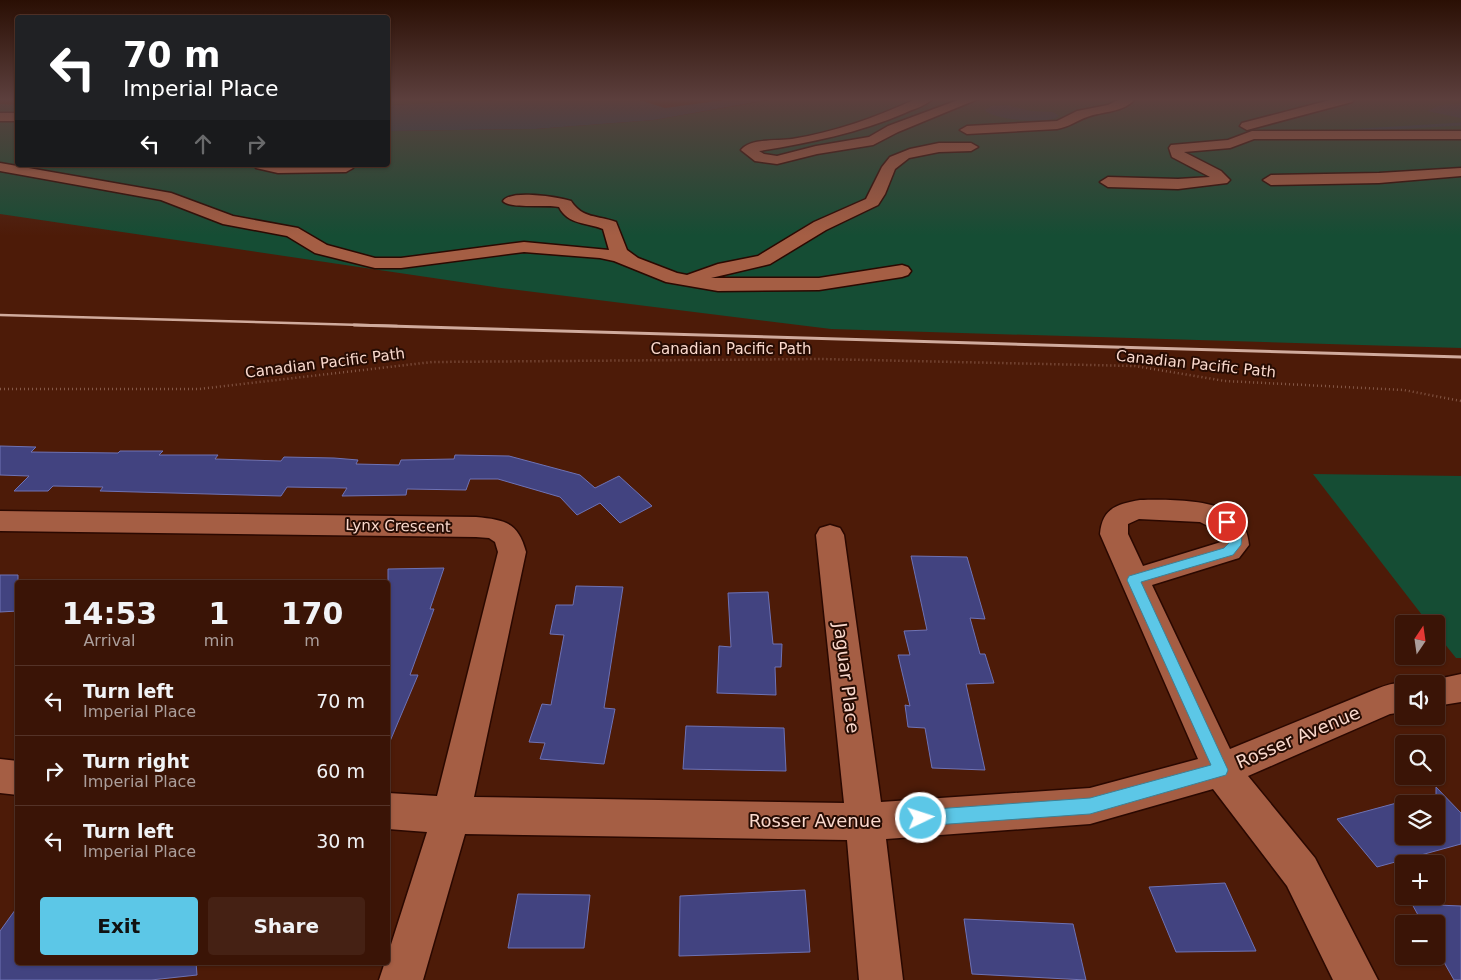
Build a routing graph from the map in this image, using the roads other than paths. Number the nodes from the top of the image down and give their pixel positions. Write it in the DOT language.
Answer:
graph roads {
  1 [pos="780,145"];
  2 [pos="855,145"];
  3 [pos="1220,145"];
  4 [pos="971,147"];
  5 [pos="0,166"];
  6 [pos="268,167"];
  7 [pos="346,168"];
  8 [pos="1461,172"];
  9 [pos="1271,180"];
  10 [pos="1108,182"];
  11 [pos="511,201"];
  12 [pos="633,263"];
  13 [pos="902,271"];
  14 [pos="688,281"];
  15 [pos="0,521"];
  16 [pos="830,535"];
  17 [pos="1134,580"];
  18 [pos="1461,688"];
  19 [pos="1445,691"];
  20 [pos="1395,698"];
  21 [pos="1221,770"];
  22 [pos="0,776"];
  23 [pos="15,778"];
  24 [pos="390,811"];
  25 [pos="451,815"];
  26 [pos="865,822"];
  27 [pos="401,980"];
  28 [pos="881,980"];
  29 [pos="1356,980"];
  1 -- 2 [label="street"];
  3 -- 10 [label="street"];
  4 -- 14 [label="street"];
  5 -- 12 [label="street"];
  6 -- 7 [label="street"];
  8 -- 9 [label="street"];
  11 -- 12 [label="street"];
  12 -- 14 [label="street"];
  13 -- 14 [label="street"];
  15 -- 25 [label="street, Lynx Crescent"];
  16 -- 26 [label="street, Jaguar Place"];
  17 -- 21 [label="street"];
  18 -- 19 [label="street"];
  20 -- 21 [label="street, Rosser Avenue"];
  21 -- 26 [label="street, Rosser Avenue"];
  21 -- 29 [label="street"];
  22 -- 23 [label="street"];
  24 -- 25 [label="street, Rosser Avenue"];
  25 -- 26 [label="street, Rosser Avenue"];
  25 -- 27 [label="street, Lynx Crescent"];
  26 -- 28 [label="street, Jaguar Place"];
}
